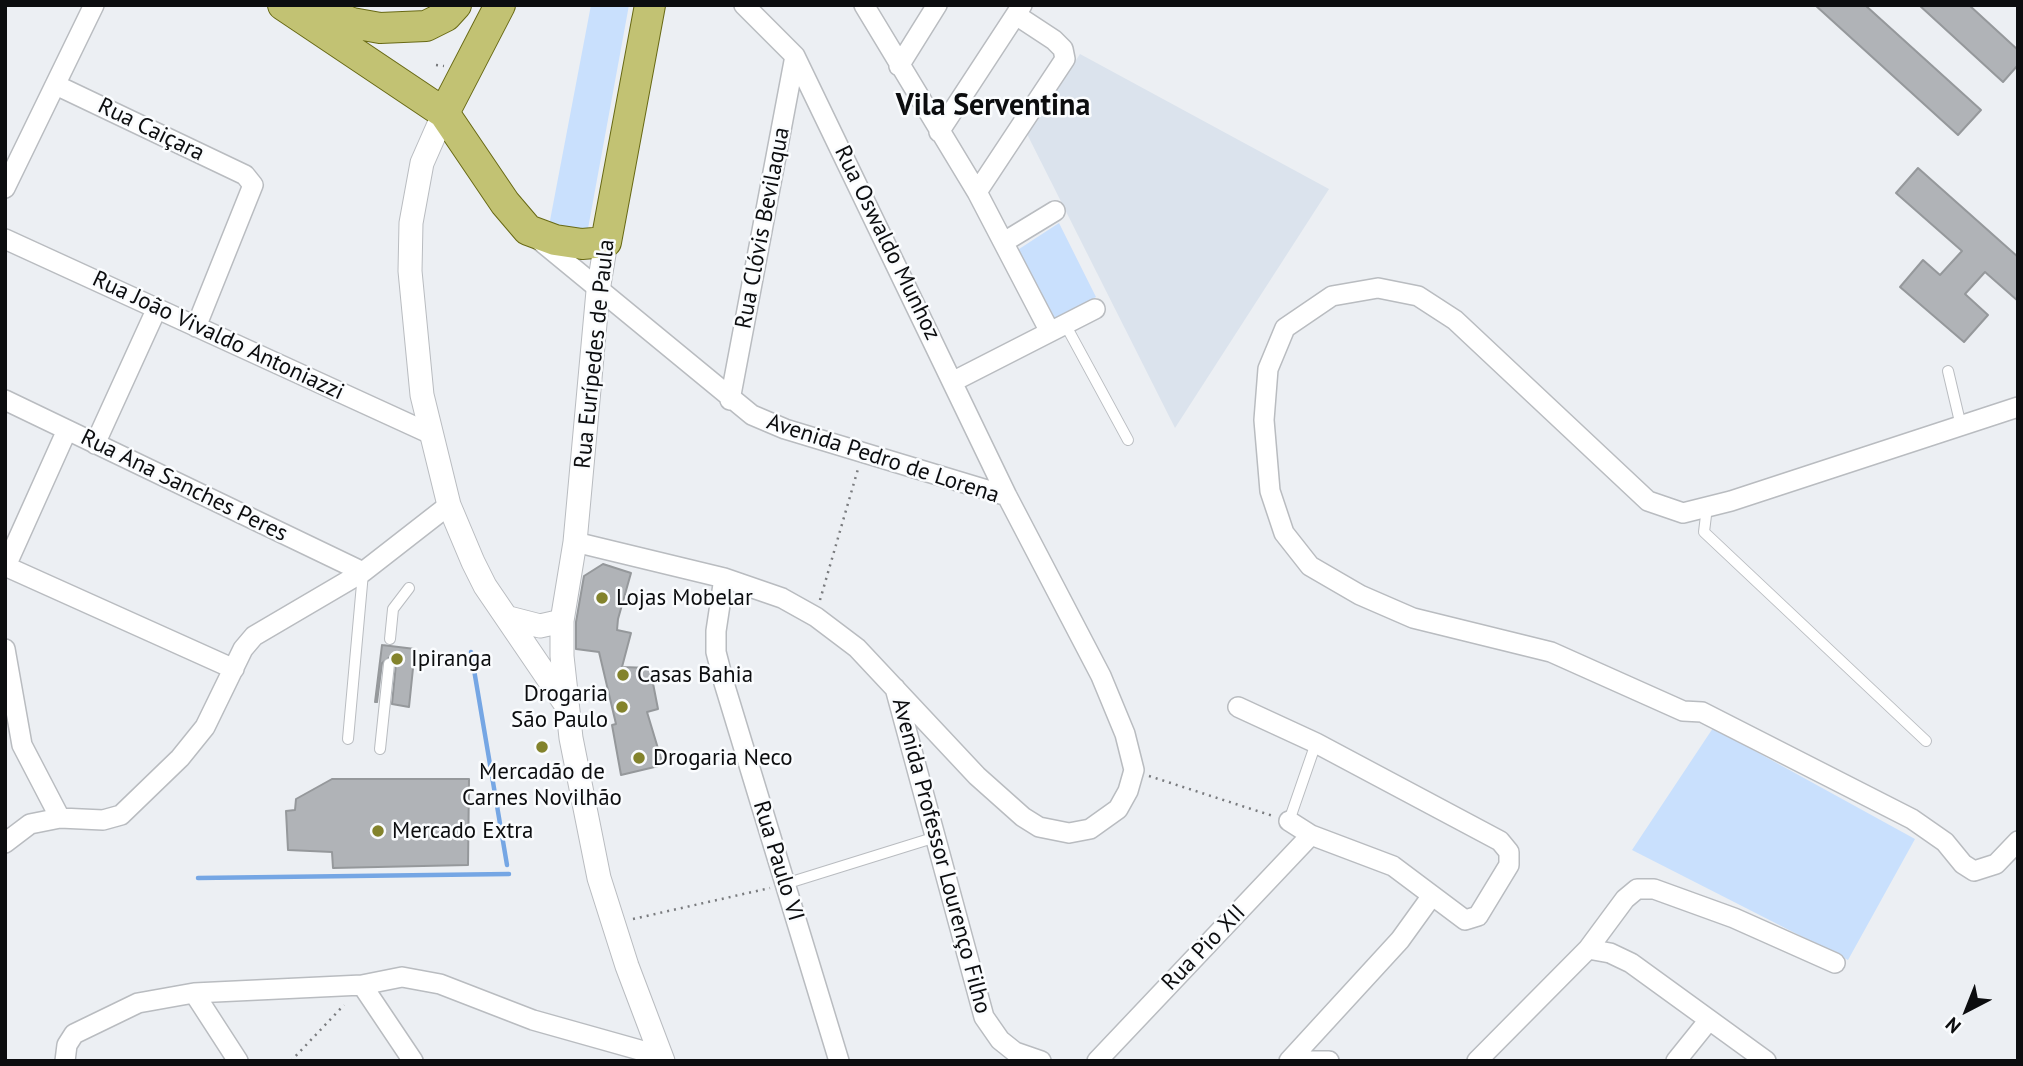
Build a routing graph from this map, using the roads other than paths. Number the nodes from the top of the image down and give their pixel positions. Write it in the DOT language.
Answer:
graph roads {
  1 [pos="94,5"];
  2 [pos="283,5"];
  3 [pos="307,5"];
  4 [pos="456,5"];
  5 [pos="500,5"];
  6 [pos="650,5"];
  7 [pos="744,5"];
  8 [pos="864,5"];
  9 [pos="937,5"];
  10 [pos="1019,10"];
  11 [pos="795,57"];
  12 [pos="899,65"];
  13 [pos="56,85"];
  14 [pos="444,113"];
  15 [pos="939,132"];
  16 [pos="5,188"];
  17 [pos="976,192"];
  18 [pos="1055,211"];
  19 [pos="528,230"];
  20 [pos="5,239"];
  21 [pos="606,242"];
  22 [pos="1004,242"];
  23 [pos="598,290"];
  24 [pos="157,308"];
  25 [pos="1096,309"];
  26 [pos="196,327"];
  27 [pos="1057,328"];
  28 [pos="1948,371"];
  29 [pos="954,381"];
  30 [pos="5,400"];
  31 [pos="730,400"];
  32 [pos="2018,407"];
  33 [pos="1961,427"];
  34 [pos="67,430"];
  35 [pos="431,434"];
  36 [pos="1128,440"];
  37 [pos="95,444"];
  38 [pos="1007,496"];
  39 [pos="449,505"];
  40 [pos="1707,507"];
  41 [pos="575,542"];
  42 [pos="5,567"];
  43 [pos="363,572"];
  44 [pos="724,578"];
  45 [pos="409,588"];
  46 [pos="509,618"];
  47 [pos="562,621"];
  48 [pos="390,639"];
  49 [pos="5,649"];
  50 [pos="389,664"];
  51 [pos="234,669"];
  52 [pos="893,684"];
  53 [pos="566,705"];
  54 [pos="1238,707"];
  55 [pos="10,715"];
  56 [pos="348,739"];
  57 [pos="1926,741"];
  58 [pos="1316,743"];
  59 [pos="380,750"];
  60 [pos="60,818"];
  61 [pos="1289,821"];
  62 [pos="1311,835"];
  63 [pos="936,837"];
  64 [pos="2018,841"];
  65 [pos="5,843"];
  66 [pos="785,884"];
  67 [pos="1431,897"];
  68 [pos="1588,949"];
  69 [pos="1835,963"];
  70 [pos="362,985"];
  71 [pos="194,993"];
  72 [pos="1709,1020"];
  73 [pos="1014,1056"];
  74 [pos="662,1058"];
  75 [pos="65,1061"];
  76 [pos="238,1061"];
  77 [pos="413,1061"];
  78 [pos="839,1061"];
  79 [pos="1041,1061"];
  80 [pos="1097,1061"];
  81 [pos="1289,1061"];
  82 [pos="1305,1061"];
  83 [pos="1329,1061"];
  84 [pos="1478,1061"];
  85 [pos="1676,1061"];
  86 [pos="1766,1061"];
  1 -- 13 [label="street"];
  2 -- 14 [label="main road"];
  3 -- 4 [label="main road"];
  5 -- 14 [label="main road"];
  6 -- 21 [label="main road, Rua Eurípedes de Paula"];
  7 -- 11 [label="street, Rua Oswaldo Munhoz"];
  8 -- 12 [label="street"];
  9 -- 12 [label="street"];
  10 -- 15 [label="street"];
  10 -- 17 [label="street"];
  11 -- 29 [label="street, Rua Oswaldo Munhoz"];
  11 -- 31 [label="street, Rua Clóvis Bevilaqua"];
  12 -- 15 [label="street"];
  13 -- 16 [label="street"];
  13 -- 26 [label="street, Rua Caiçara"];
  14 -- 19 [label="main road, Avenida Pedro de Lorena"];
  14 -- 35 [label="street"];
  15 -- 17 [label="street"];
  17 -- 22 [label="street"];
  18 -- 22 [label="street"];
  19 -- 21 [label="main road"];
  19 -- 23 [label="street, Avenida Pedro de Lorena"];
  20 -- 24 [label="street, Rua João Vivaldo Antoniazzi"];
  21 -- 23 [label="street, Rua Eurípedes de Paula"];
  22 -- 27 [label="street"];
  23 -- 31 [label="street, Avenida Pedro de Lorena"];
  23 -- 41 [label="street, Rua Eurípedes de Paula"];
  24 -- 26 [label="street, Rua João Vivaldo Antoniazzi"];
  24 -- 37 [label="street"];
  25 -- 27 [label="street"];
  26 -- 35 [label="street, Rua João Vivaldo Antoniazzi"];
  27 -- 29 [label="street"];
  27 -- 36 [label="lane"];
  28 -- 33 [label="lane"];
  29 -- 38 [label="street, Rua Oswaldo Munhoz"];
  30 -- 34 [label="street, Rua Ana Sanches Peres"];
  31 -- 38 [label="street, Avenida Pedro de Lorena"];
  32 -- 33 [label="street"];
  33 -- 40 [label="street"];
  34 -- 37 [label="street, Rua Ana Sanches Peres"];
  34 -- 42 [label="street"];
  35 -- 39 [label="street"];
  37 -- 43 [label="street, Rua Ana Sanches Peres"];
  38 -- 52 [label="street, Avenida Pedro de Lorena"];
  39 -- 43 [label="street"];
  39 -- 46 [label="street"];
  40 -- 57 [label="lane"];
  40 -- 64 [label="street"];
  41 -- 44 [label="street, Avenida Professor Lourenço Filho"];
  41 -- 47 [label="street, Rua Eurípedes de Paula"];
  42 -- 51 [label="street"];
  43 -- 51 [label="street"];
  43 -- 56 [label="lane"];
  44 -- 52 [label="street, Avenida Professor Lourenço Filho"];
  44 -- 66 [label="street, Rua Paulo VI"];
  45 -- 48 [label="lane"];
  46 -- 47 [label="street"];
  46 -- 53 [label="street"];
  47 -- 53 [label="street, Rua Eurípedes de Paula"];
  49 -- 55 [label="street"];
  50 -- 59 [label="lane"];
  51 -- 60 [label="street"];
  52 -- 63 [label="street, Avenida Professor Lourenço Filho"];
  53 -- 74 [label="street"];
  54 -- 58 [label="street"];
  55 -- 60 [label="street"];
  58 -- 61 [label="lane"];
  58 -- 67 [label="street"];
  60 -- 65 [label="street"];
  61 -- 62 [label="street"];
  62 -- 67 [label="street"];
  62 -- 80 [label="street, Rua Pio XII"];
  63 -- 66 [label="lane"];
  63 -- 73 [label="street, Avenida Professor Lourenço Filho"];
  66 -- 78 [label="street, Rua Paulo VI"];
  67 -- 81 [label="street"];
  68 -- 69 [label="street"];
  68 -- 72 [label="street"];
  68 -- 84 [label="street"];
  70 -- 71 [label="street"];
  70 -- 74 [label="street"];
  70 -- 77 [label="street"];
  71 -- 75 [label="street"];
  71 -- 76 [label="street"];
  72 -- 85 [label="street"];
  72 -- 86 [label="street"];
  73 -- 79 [label="street, Avenida Professor Lourenço Filho"];
  82 -- 83 [label="street"];
}
